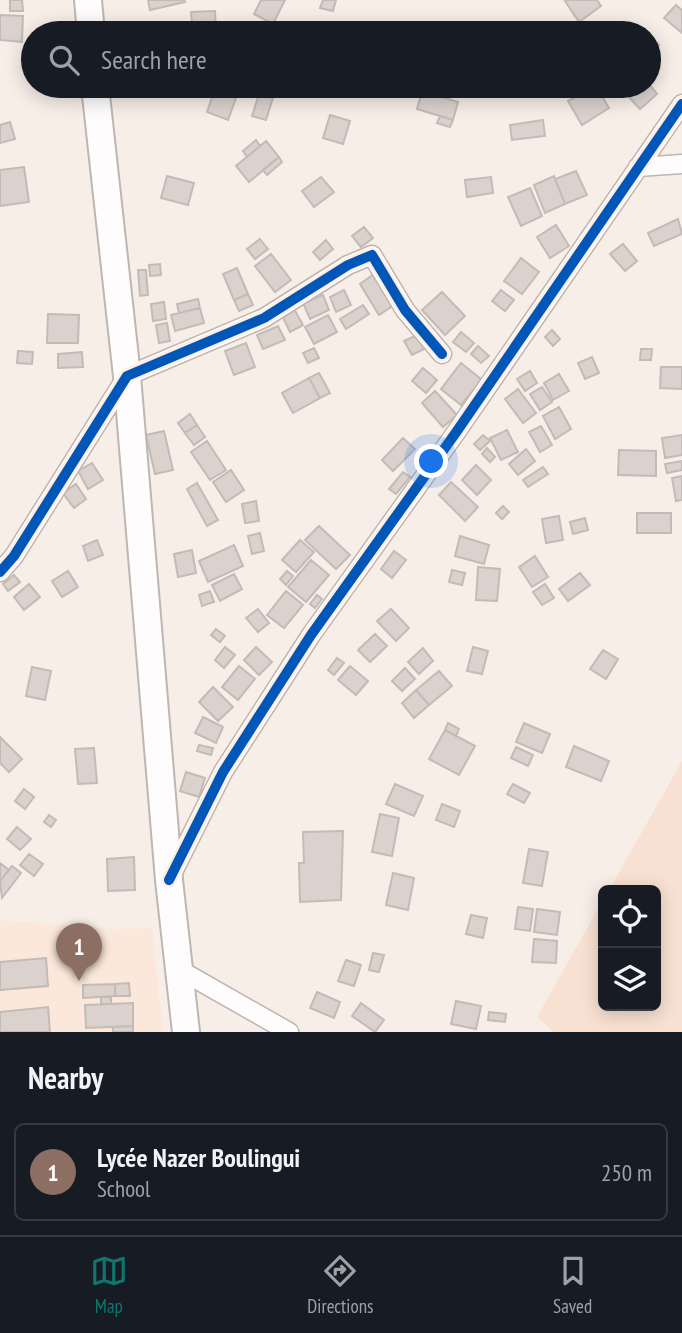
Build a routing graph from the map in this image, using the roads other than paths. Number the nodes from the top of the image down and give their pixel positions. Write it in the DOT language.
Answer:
graph roads {
  1 [pos="88,0"];
  2 [pos="90,21"];
  3 [pos="96,98"];
  4 [pos="682,104"];
  5 [pos="682,164"];
  6 [pos="638,167"];
  7 [pos="442,354"];
  8 [pos="127,376"];
  9 [pos="0,572"];
  10 [pos="169,880"];
  11 [pos="180,970"];
  12 [pos="186,1032"];
  13 [pos="289,1032"];
  1 -- 2 [label="highway"];
  3 -- 8 [label="highway"];
  4 -- 6 [label="street"];
  5 -- 6 [label="street"];
  6 -- 10 [label="street"];
  7 -- 8 [label="street"];
  8 -- 9 [label="street"];
  8 -- 10 [label="highway"];
  10 -- 11 [label="highway"];
  11 -- 12 [label="highway"];
  11 -- 13 [label="street"];
}
